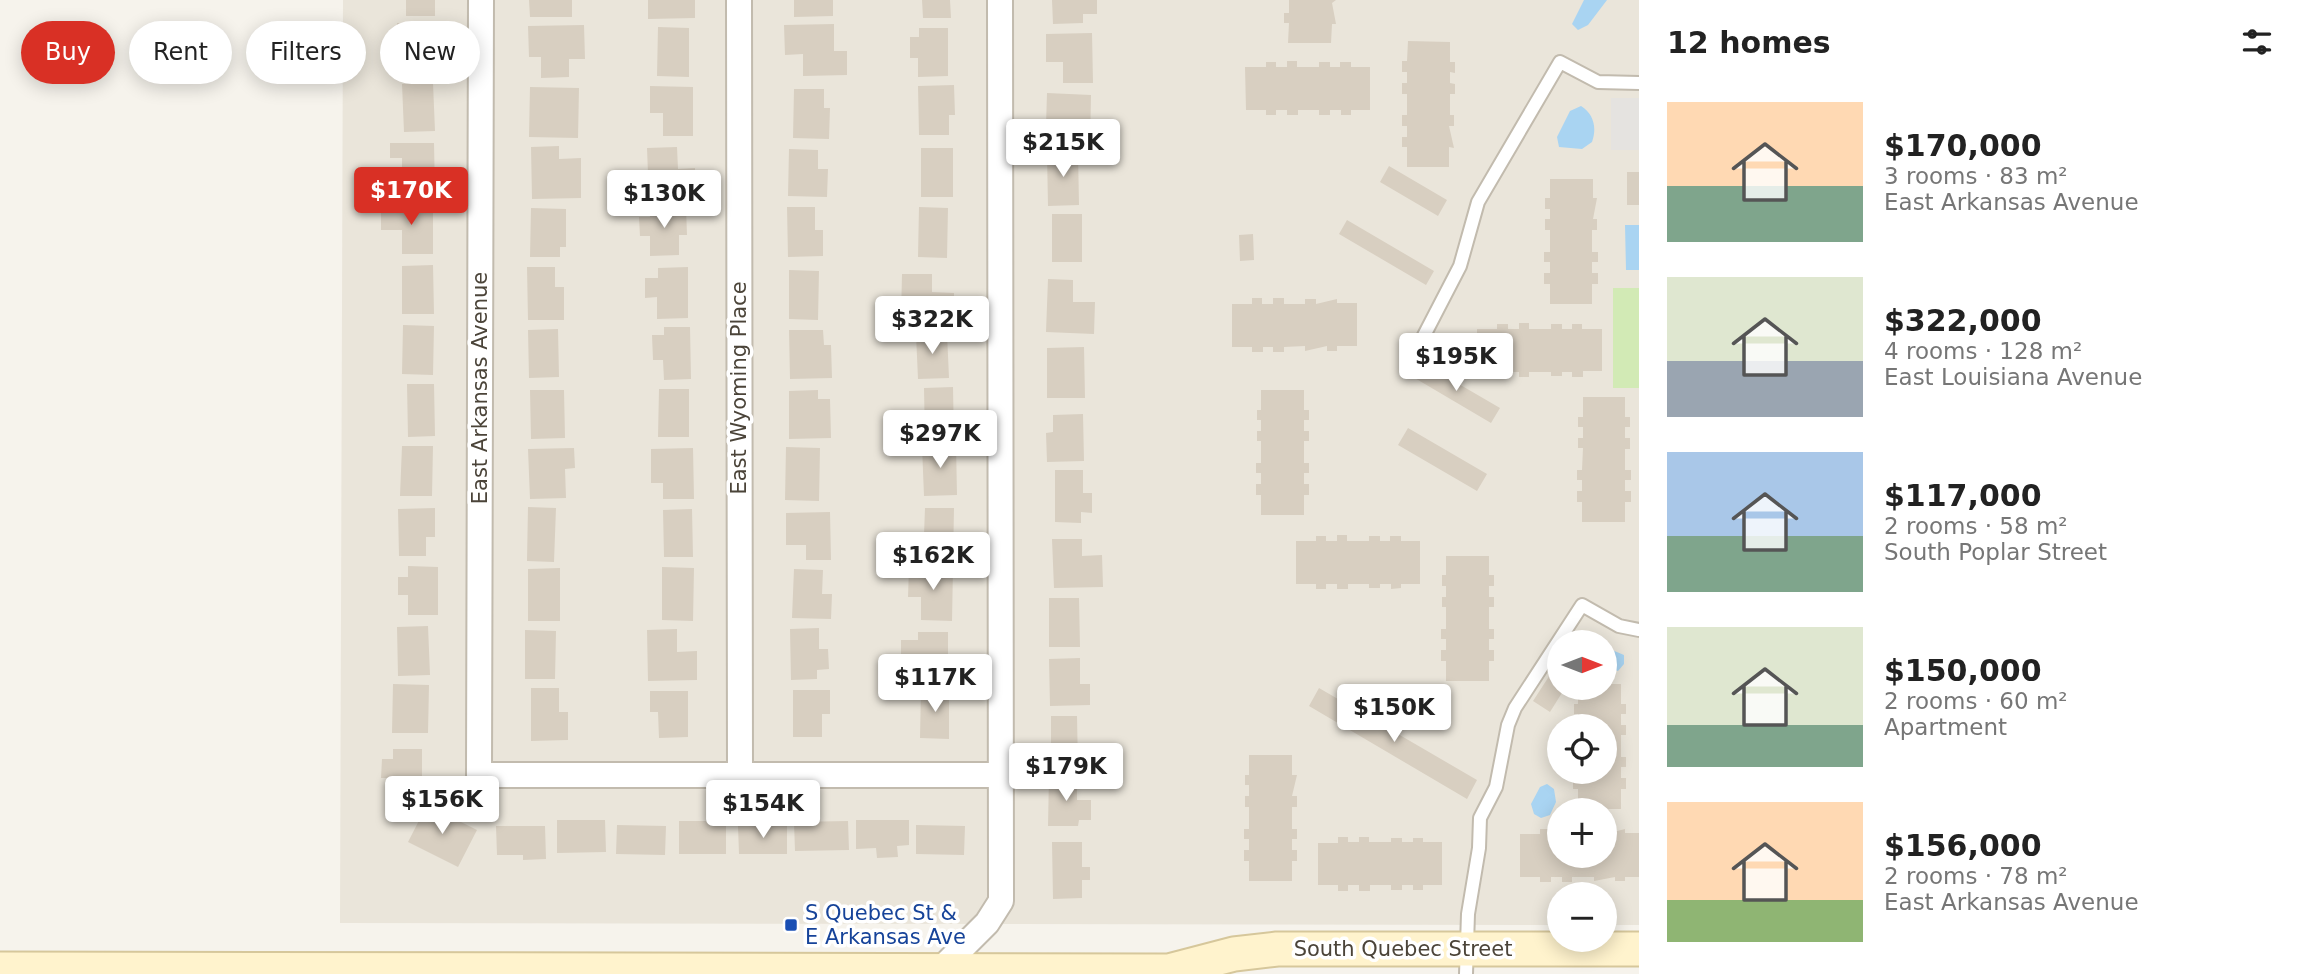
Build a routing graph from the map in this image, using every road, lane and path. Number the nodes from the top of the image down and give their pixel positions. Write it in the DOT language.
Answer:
graph roads {
  1 [pos="481,0"];
  2 [pos="739,0"];
  3 [pos="1000,0"];
  4 [pos="1639,83"];
  5 [pos="1416,351"];
  6 [pos="1639,630"];
  7 [pos="740,775"];
  8 [pos="1000,775"];
  9 [pos="1639,949"];
  10 [pos="1466,962"];
  11 [pos="0,968"];
  12 [pos="940,970"];
  13 [pos="734,971"];
  14 [pos="1176,972"];
  1 -- 7 [label="street, East Arkansas Avenue"];
  2 -- 7 [label="street, East Wyoming Place"];
  3 -- 8 [label="street"];
  4 -- 5 [label="lane"];
  6 -- 10 [label="lane"];
  7 -- 8 [label="street"];
  8 -- 12 [label="street"];
  9 -- 10 [label="main road, South Quebec Street"];
  10 -- 14 [label="main road, South Quebec Street"];
  11 -- 13 [label="main road, South Quebec Street"];
  12 -- 13 [label="main road, South Quebec Street"];
  12 -- 14 [label="main road, South Quebec Street"];
}
